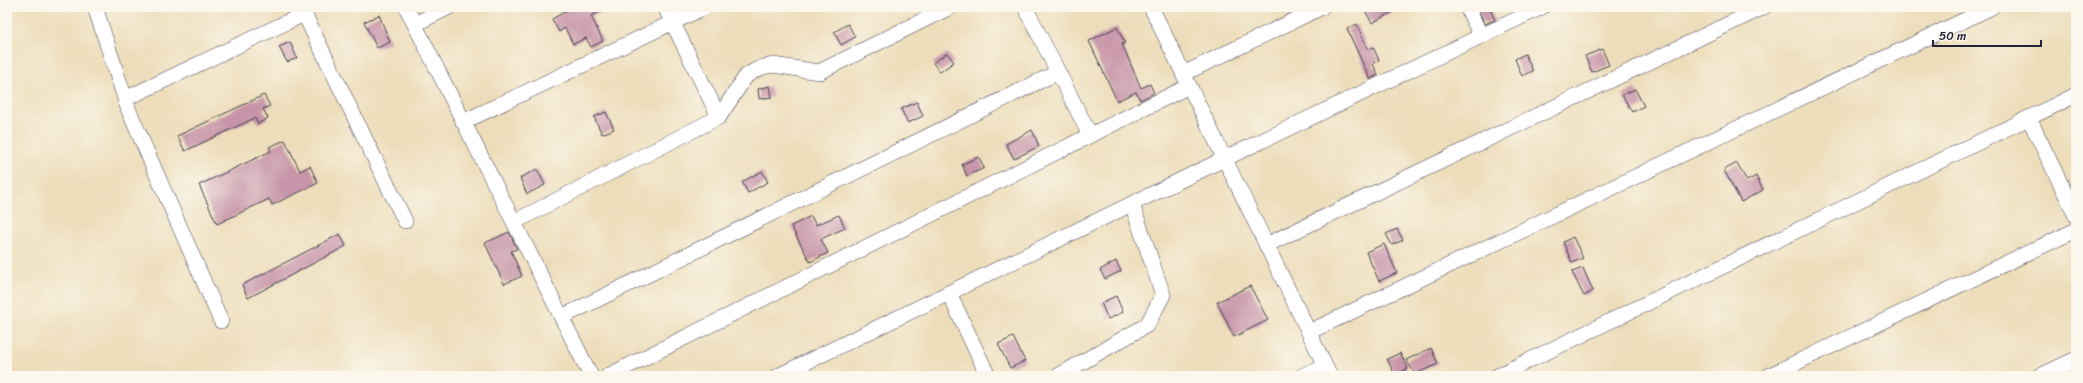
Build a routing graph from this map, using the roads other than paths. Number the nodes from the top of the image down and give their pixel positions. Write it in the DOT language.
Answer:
graph roads {
  1 [pos="94,7"];
  2 [pos="406,7"];
  3 [pos="449,7"];
  4 [pos="665,7"];
  5 [pos="705,7"];
  6 [pos="950,7"];
  7 [pos="1025,7"];
  8 [pos="1151,7"];
  9 [pos="1322,7"];
  10 [pos="1467,7"];
  11 [pos="1542,7"];
  12 [pos="1764,7"];
  13 [pos="1992,7"];
  14 [pos="303,10"];
  15 [pos="672,22"];
  16 [pos="415,24"];
  17 [pos="1481,36"];
  18 [pos="1058,72"];
  19 [pos="1186,80"];
  20 [pos="2076,95"];
  21 [pos="125,99"];
  22 [pos="719,117"];
  23 [pos="2029,118"];
  24 [pos="463,122"];
  25 [pos="1090,135"];
  26 [pos="1224,159"];
  27 [pos="1132,204"];
  28 [pos="2076,216"];
  29 [pos="405,221"];
  30 [pos="514,222"];
  31 [pos="2076,230"];
  32 [pos="1266,245"];
  33 [pos="949,293"];
  34 [pos="562,317"];
  35 [pos="221,321"];
  36 [pos="1309,332"];
  37 [pos="2076,359"];
  38 [pos="1328,371"];
  39 [pos="591,376"];
  40 [pos="608,376"];
  41 [pos="778,376"];
  42 [pos="988,376"];
  43 [pos="1058,376"];
  44 [pos="1302,376"];
  45 [pos="1497,376"];
  46 [pos="1768,376"];
  47 [pos="2040,376"];
  1 -- 21 [label="street"];
  2 -- 16 [label="street"];
  3 -- 16 [label="street"];
  4 -- 15 [label="street"];
  5 -- 15 [label="street"];
  6 -- 22 [label="street"];
  7 -- 18 [label="street"];
  8 -- 19 [label="street"];
  9 -- 19 [label="street"];
  10 -- 17 [label="street"];
  11 -- 17 [label="street"];
  12 -- 32 [label="street"];
  13 -- 36 [label="street"];
  14 -- 21 [label="street"];
  14 -- 29 [label="street"];
  15 -- 22 [label="street"];
  15 -- 24 [label="street"];
  16 -- 24 [label="street"];
  17 -- 26 [label="street"];
  18 -- 25 [label="street"];
  18 -- 34 [label="street"];
  19 -- 25 [label="street"];
  19 -- 26 [label="street"];
  20 -- 23 [label="street"];
  21 -- 35 [label="street"];
  22 -- 30 [label="street"];
  23 -- 28 [label="street"];
  23 -- 45 [label="street"];
  24 -- 30 [label="street"];
  25 -- 40 [label="street"];
  26 -- 27 [label="street"];
  26 -- 32 [label="street"];
  27 -- 33 [label="street"];
  27 -- 43 [label="street"];
  30 -- 34 [label="street"];
  31 -- 46 [label="street"];
  32 -- 36 [label="street"];
  33 -- 41 [label="street"];
  33 -- 42 [label="street"];
  34 -- 39 [label="street"];
  36 -- 38 [label="street"];
  37 -- 47 [label="street"];
  38 -- 44 [label="street"];
}
